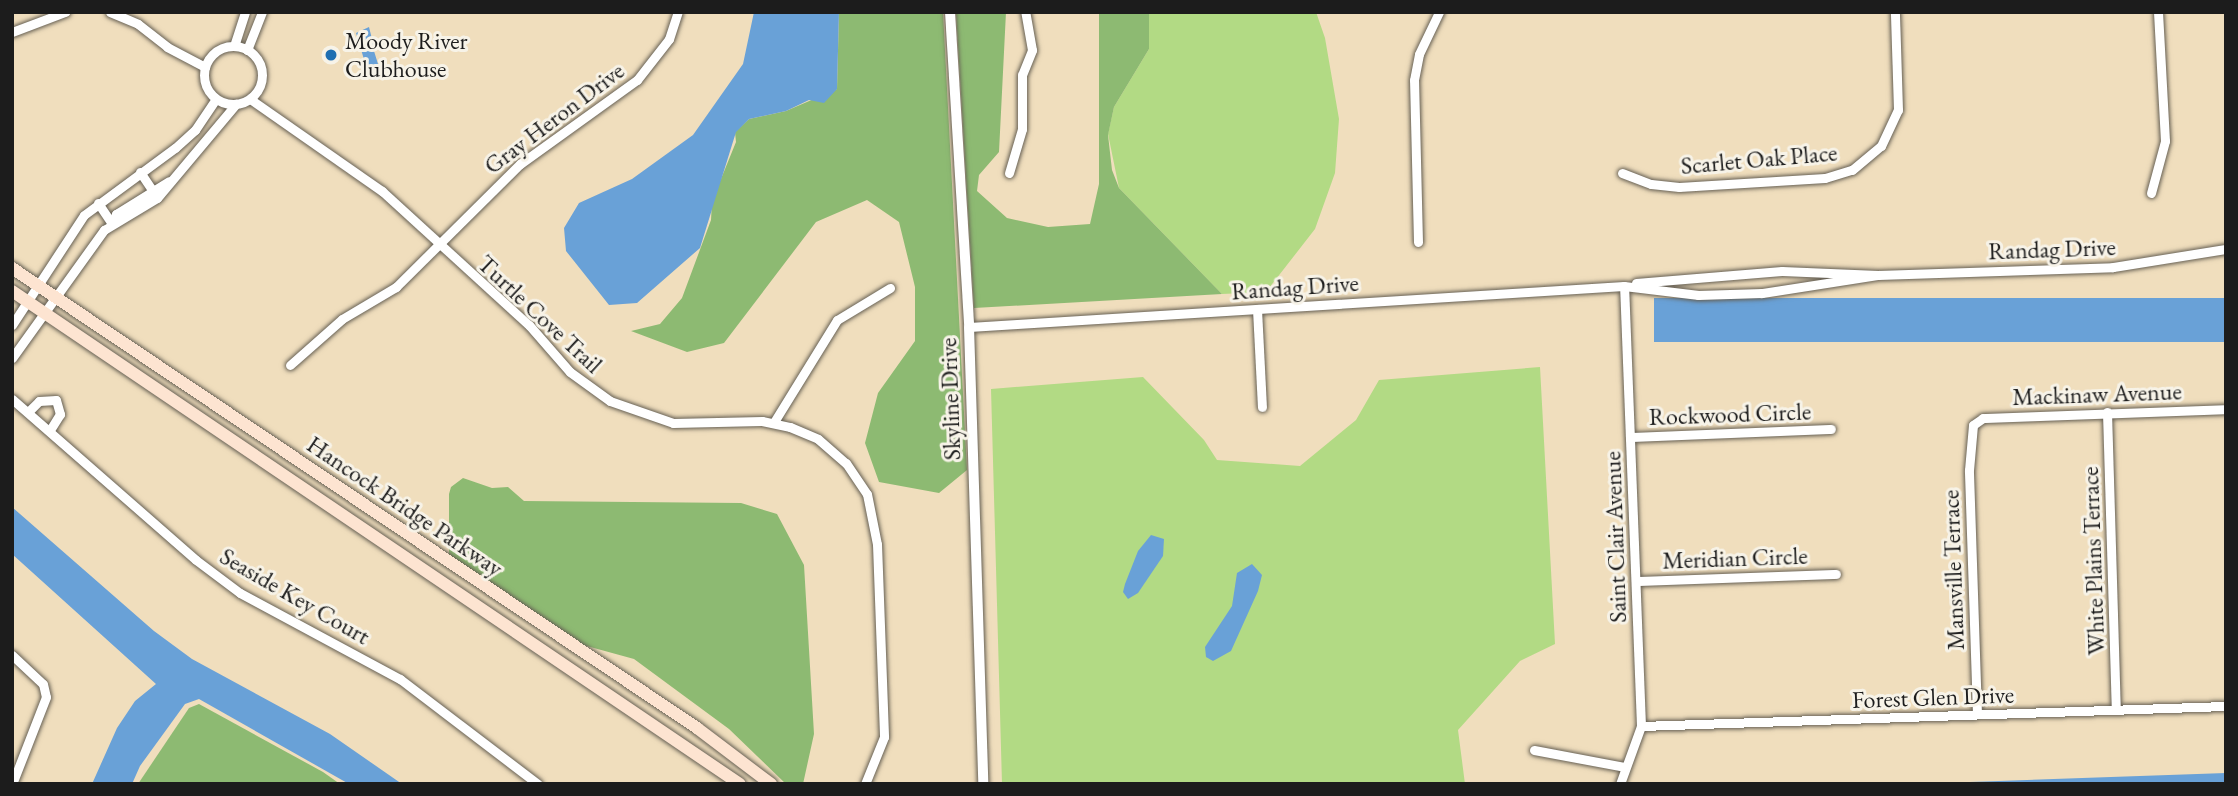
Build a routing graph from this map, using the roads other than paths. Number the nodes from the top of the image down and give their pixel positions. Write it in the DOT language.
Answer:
graph roads {
  1 [pos="65,12"];
  2 [pos="110,12"];
  3 [pos="245,12"];
  4 [pos="262,12"];
  5 [pos="678,12"];
  6 [pos="950,12"];
  7 [pos="1025,12"];
  8 [pos="1439,12"];
  9 [pos="1895,12"];
  10 [pos="2158,12"];
  11 [pos="12,32"];
  12 [pos="234,46"];
  13 [pos="247,50"];
  14 [pos="205,67"];
  15 [pos="216,99"];
  16 [pos="250,99"];
  17 [pos="236,104"];
  18 [pos="140,172"];
  19 [pos="1009,173"];
  20 [pos="1622,173"];
  21 [pos="174,179"];
  22 [pos="152,189"];
  23 [pos="2151,193"];
  24 [pos="157,198"];
  25 [pos="98,203"];
  26 [pos="112,224"];
  27 [pos="1418,242"];
  28 [pos="437,243"];
  29 [pos="2226,250"];
  30 [pos="12,268"];
  31 [pos="1878,275"];
  32 [pos="37,284"];
  33 [pos="1624,286"];
  34 [pos="890,288"];
  35 [pos="12,291"];
  36 [pos="57,298"];
  37 [pos="27,301"];
  38 [pos="1257,309"];
  39 [pos="46,314"];
  40 [pos="12,324"];
  41 [pos="969,327"];
  42 [pos="12,358"];
  43 [pos="290,365"];
  44 [pos="12,398"];
  45 [pos="1262,407"];
  46 [pos="2226,409"];
  47 [pos="29,411"];
  48 [pos="2107,412"];
  49 [pos="774,422"];
  50 [pos="1973,425"];
  51 [pos="1831,429"];
  52 [pos="50,430"];
  53 [pos="1630,437"];
  54 [pos="1836,574"];
  55 [pos="1636,580"];
  56 [pos="12,655"];
  57 [pos="2226,706"];
  58 [pos="2116,710"];
  59 [pos="1977,715"];
  60 [pos="1641,726"];
  61 [pos="1534,750"];
  62 [pos="1625,767"];
  63 [pos="12,784"];
  64 [pos="538,784"];
  65 [pos="740,784"];
  66 [pos="771,784"];
  67 [pos="865,784"];
  68 [pos="983,784"];
  69 [pos="1620,784"];
  1 -- 11 [label="street"];
  2 -- 14 [label="street"];
  3 -- 12 [label="street"];
  4 -- 13 [label="street"];
  5 -- 28 [label="street, Gray Heron Drive"];
  6 -- 41 [label="street, Skyline Drive"];
  7 -- 19 [label="street"];
  8 -- 27 [label="street"];
  9 -- 20 [label="street, Scarlet Oak Place"];
  10 -- 23 [label="street"];
  12 -- 13 [label="street"];
  12 -- 14 [label="street"];
  13 -- 16 [label="street"];
  14 -- 15 [label="street"];
  15 -- 17 [label="street"];
  15 -- 18 [label="street"];
  16 -- 17 [label="street"];
  16 -- 28 [label="street, Turtle Cove Trail"];
  17 -- 21 [label="street"];
  18 -- 22 [label="street"];
  18 -- 25 [label="street"];
  21 -- 22 [label="street"];
  21 -- 24 [label="street"];
  22 -- 24 [label="street"];
  22 -- 26 [label="street"];
  24 -- 26 [label="street"];
  25 -- 26 [label="street"];
  25 -- 32 [label="street"];
  26 -- 36 [label="street"];
  28 -- 43 [label="street, Gray Heron Drive"];
  28 -- 49 [label="street, Turtle Cove Trail"];
  29 -- 31 [label="street, Randag Drive"];
  30 -- 32 [label="main road, Hancock Bridge Parkway"];
  31 -- 33 [label="street, Randag Drive"];
  31 -- 33 [label="street, Randag Drive"];
  32 -- 36 [label="main road, Hancock Bridge Parkway"];
  32 -- 37 [label="street"];
  33 -- 38 [label="street, Randag Drive"];
  33 -- 53 [label="street, Saint Clair Avenue"];
  34 -- 49 [label="street"];
  35 -- 37 [label="main road, Hancock Bridge Parkway"];
  36 -- 39 [label="street"];
  36 -- 66 [label="main road, Hancock Bridge Parkway"];
  37 -- 39 [label="main road, Hancock Bridge Parkway"];
  37 -- 40 [label="street"];
  38 -- 41 [label="street, Randag Drive"];
  38 -- 45 [label="street"];
  39 -- 42 [label="street"];
  39 -- 65 [label="main road, Hancock Bridge Parkway"];
  41 -- 68 [label="street, Skyline Drive"];
  44 -- 47 [label="street, Seaside Key Court"];
  46 -- 48 [label="street, Mackinaw Avenue"];
  47 -- 52 [label="street, Seaside Key Court"];
  47 -- 52 [label="street"];
  48 -- 50 [label="street, Mackinaw Avenue"];
  48 -- 58 [label="street, White Plains Terrace"];
  49 -- 67 [label="street, Turtle Cove Trail"];
  50 -- 59 [label="street, Mansville Terrace"];
  51 -- 53 [label="street, Rockwood Circle"];
  52 -- 64 [label="street, Seaside Key Court"];
  53 -- 55 [label="street, Saint Clair Avenue"];
  54 -- 55 [label="street, Meridian Circle"];
  55 -- 60 [label="street, Saint Clair Avenue"];
  56 -- 63 [label="street"];
  57 -- 58 [label="street, Forest Glen Drive"];
  58 -- 59 [label="street, Forest Glen Drive"];
  59 -- 60 [label="street, Forest Glen Drive"];
  60 -- 62 [label="street, Saint Clair Avenue"];
  61 -- 62 [label="street"];
  62 -- 69 [label="street, Saint Clair Avenue"];
}
